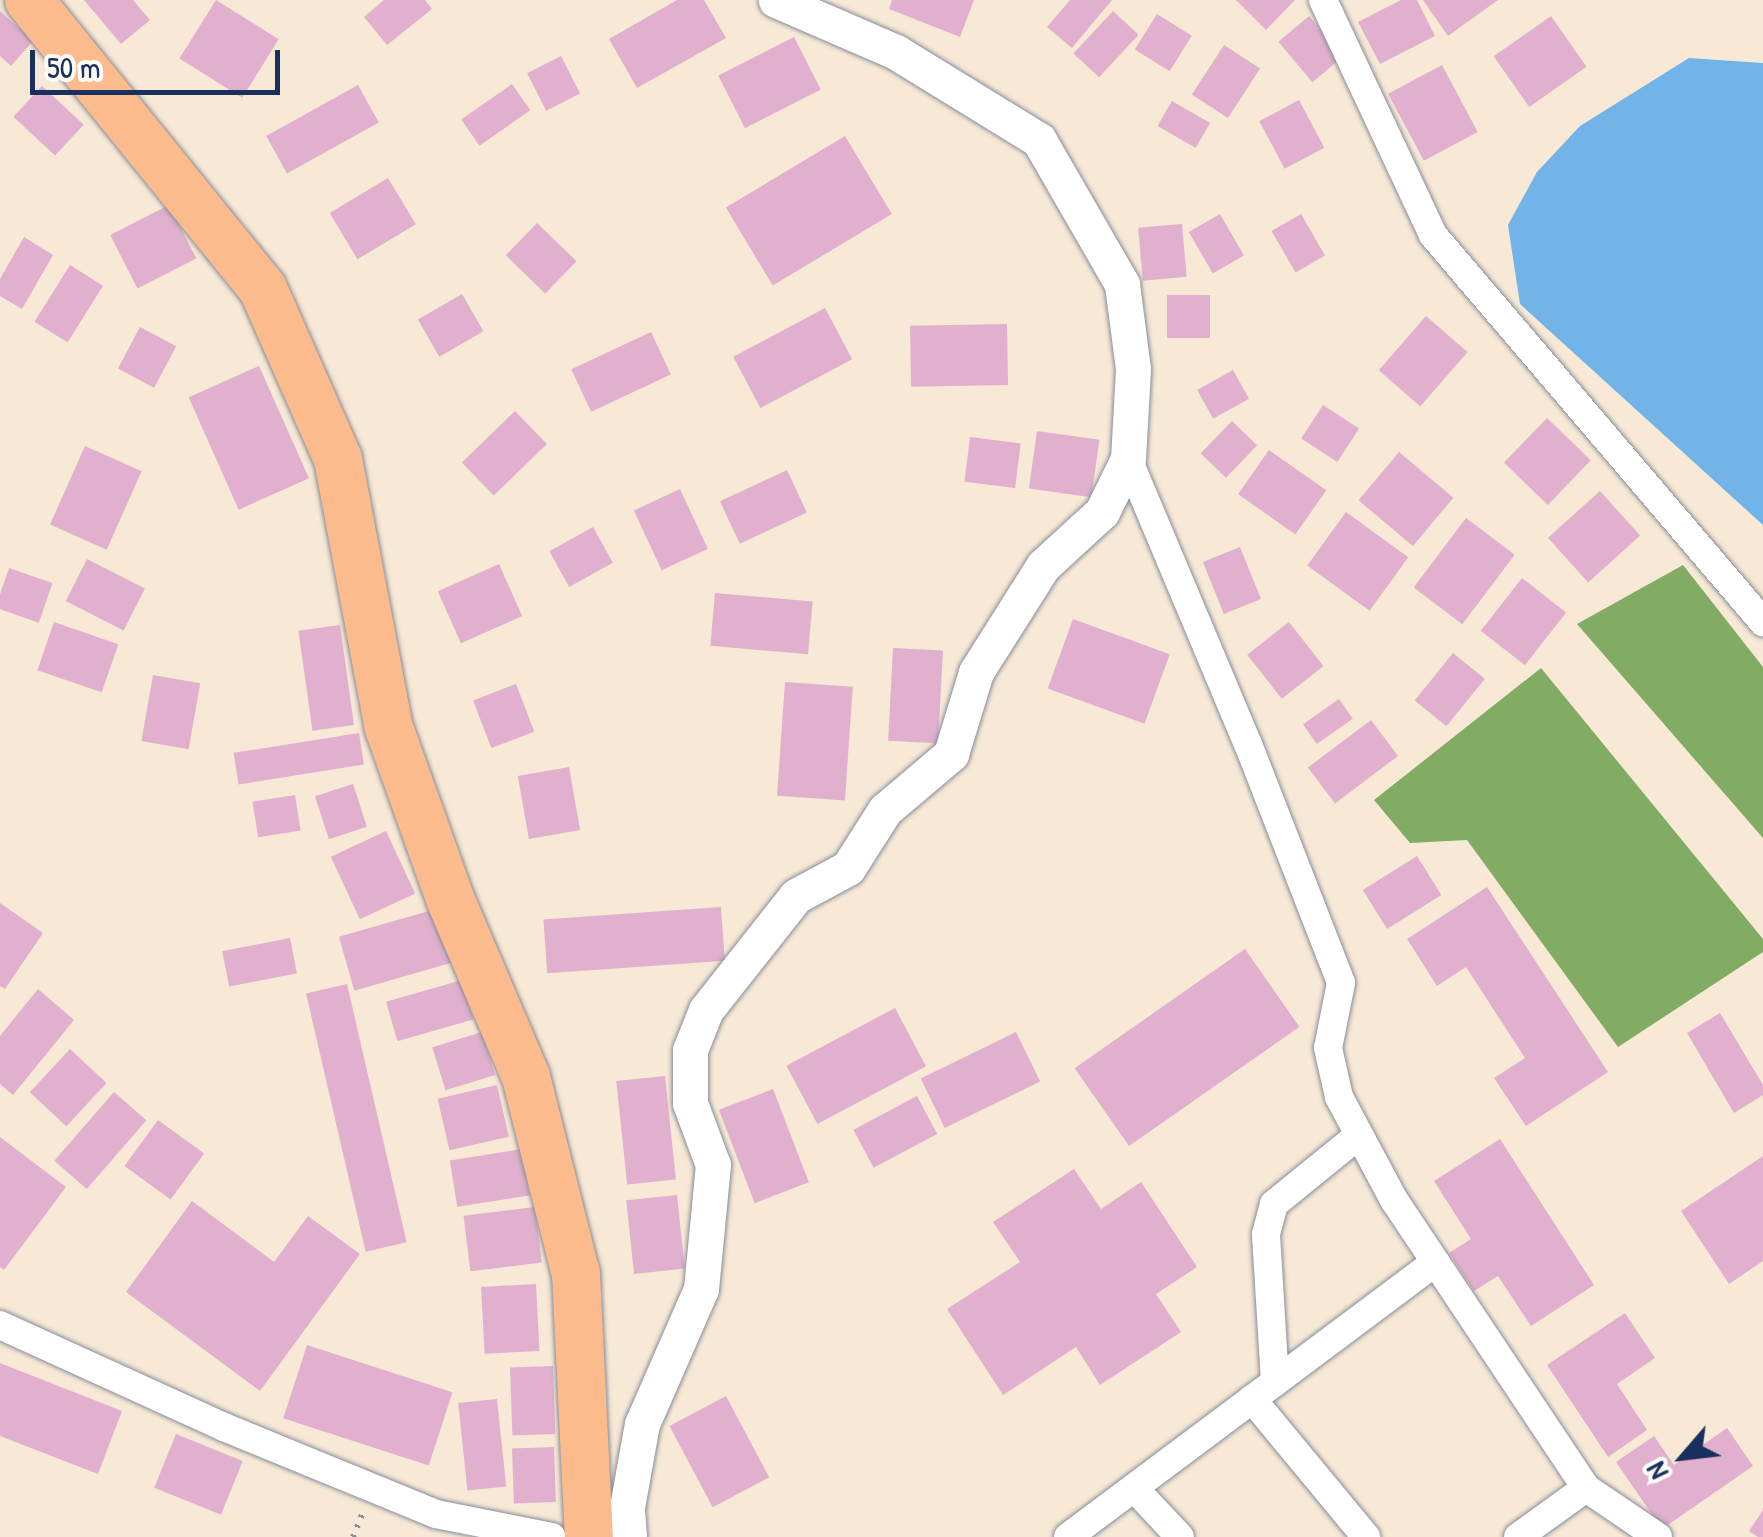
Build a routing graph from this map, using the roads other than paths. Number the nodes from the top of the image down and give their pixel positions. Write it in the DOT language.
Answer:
graph roads {
  1 [pos="29,0"];
  2 [pos="776,0"];
  3 [pos="1323,0"];
  4 [pos="1128,460"];
  5 [pos="1763,622"];
  6 [pos="1360,1136"];
  7 [pos="1435,1262"];
  8 [pos="0,1325"];
  9 [pos="1264,1390"];
  10 [pos="1134,1488"];
  11 [pos="1586,1488"];
  12 [pos="552,1537"];
  13 [pos="589,1537"];
  14 [pos="629,1537"];
  15 [pos="1068,1537"];
  16 [pos="1180,1537"];
  17 [pos="1366,1537"];
  18 [pos="1518,1537"];
  19 [pos="1658,1537"];
  1 -- 13 [label="highway"];
  2 -- 4 [label="street"];
  3 -- 5 [label="street"];
  4 -- 6 [label="street"];
  4 -- 14 [label="street"];
  6 -- 7 [label="street"];
  6 -- 9 [label="street"];
  7 -- 9 [label="street"];
  7 -- 11 [label="street"];
  8 -- 12 [label="street"];
  9 -- 10 [label="street"];
  9 -- 17 [label="street"];
  10 -- 15 [label="street"];
  10 -- 16 [label="street"];
  11 -- 18 [label="street"];
  11 -- 19 [label="street"];
}
